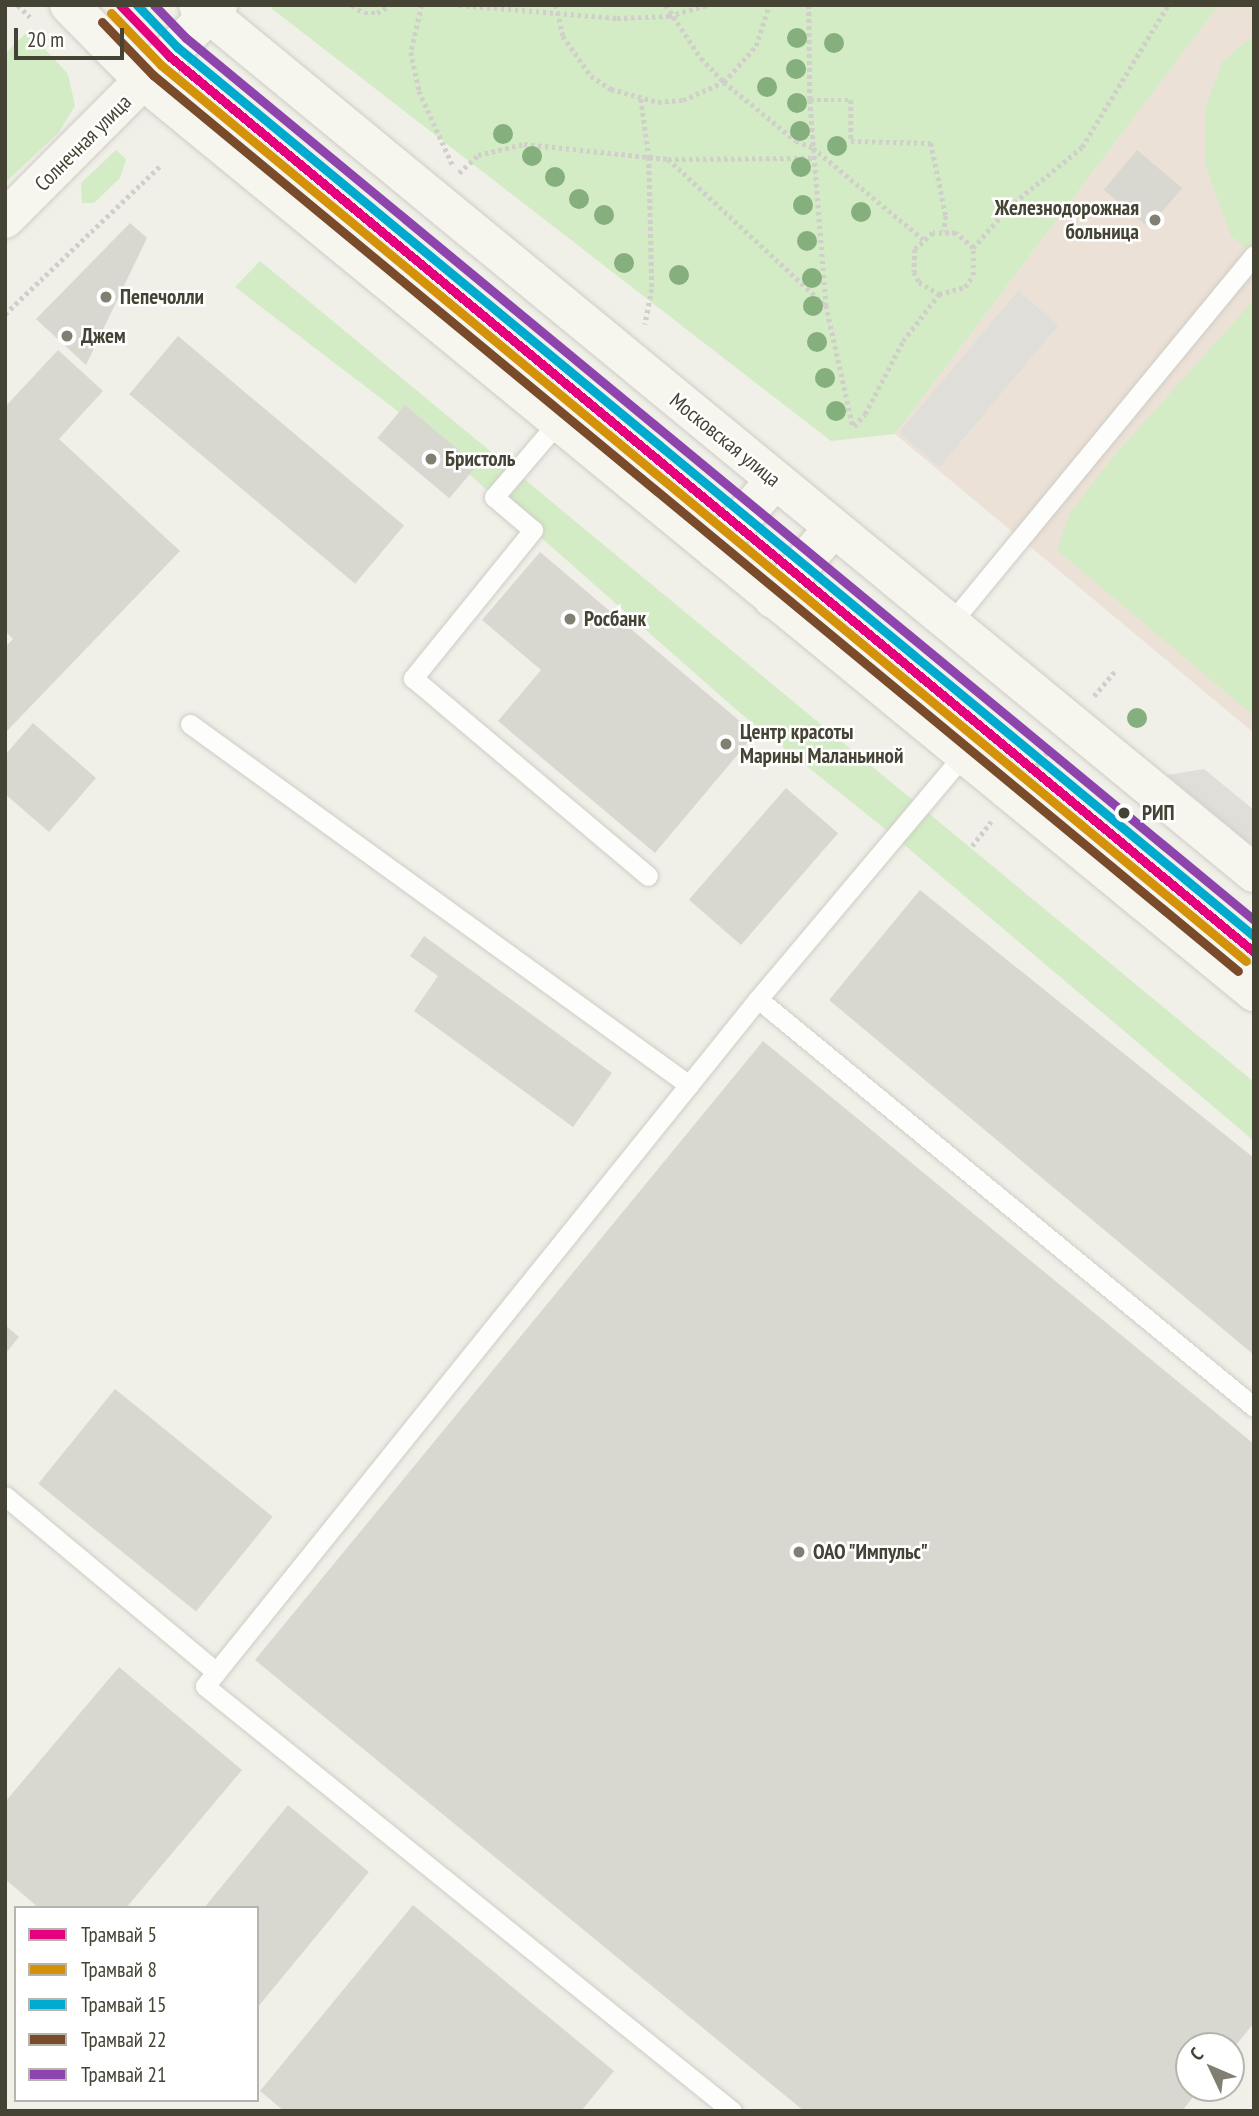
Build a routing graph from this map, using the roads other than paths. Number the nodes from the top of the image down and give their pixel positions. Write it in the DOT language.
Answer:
graph roads {
  1 [pos="69,5"];
  2 [pos="208,9"];
  3 [pos="145,82"];
  4 [pos="5,219"];
  5 [pos="1254,256"];
  6 [pos="559,421"];
  7 [pos="775,481"];
  8 [pos="833,528"];
  9 [pos="715,551"];
  10 [pos="773,599"];
  11 [pos="950,624"];
  12 [pos="190,724"];
  13 [pos="964,754"];
  14 [pos="1254,873"];
  15 [pos="648,876"];
  16 [pos="1254,992"];
  17 [pos="758,999"];
  18 [pos="689,1085"];
  19 [pos="1254,1407"];
  20 [pos="5,1496"];
  21 [pos="216,1672"];
  22 [pos="732,2111"];
  1 -- 3 [label="street"];
  2 -- 3 [label="street, Солнечная улица"];
  2 -- 7 [label="street, Московская улица"];
  3 -- 4 [label="street, Солнечная улица"];
  3 -- 6 [label="street"];
  5 -- 11 [label="lane"];
  6 -- 9 [label="street"];
  6 -- 15 [label="lane"];
  7 -- 8 [label="street, Московская улица"];
  7 -- 9 [label="street"];
  8 -- 10 [label="street"];
  8 -- 11 [label="street, Московская улица"];
  9 -- 10 [label="street"];
  10 -- 13 [label="street"];
  11 -- 14 [label="street, Московская улица"];
  12 -- 18 [label="lane"];
  13 -- 16 [label="street"];
  13 -- 17 [label="lane"];
  17 -- 18 [label="lane"];
  17 -- 19 [label="lane"];
  18 -- 21 [label="lane"];
  20 -- 21 [label="lane"];
  21 -- 22 [label="lane"];
}
